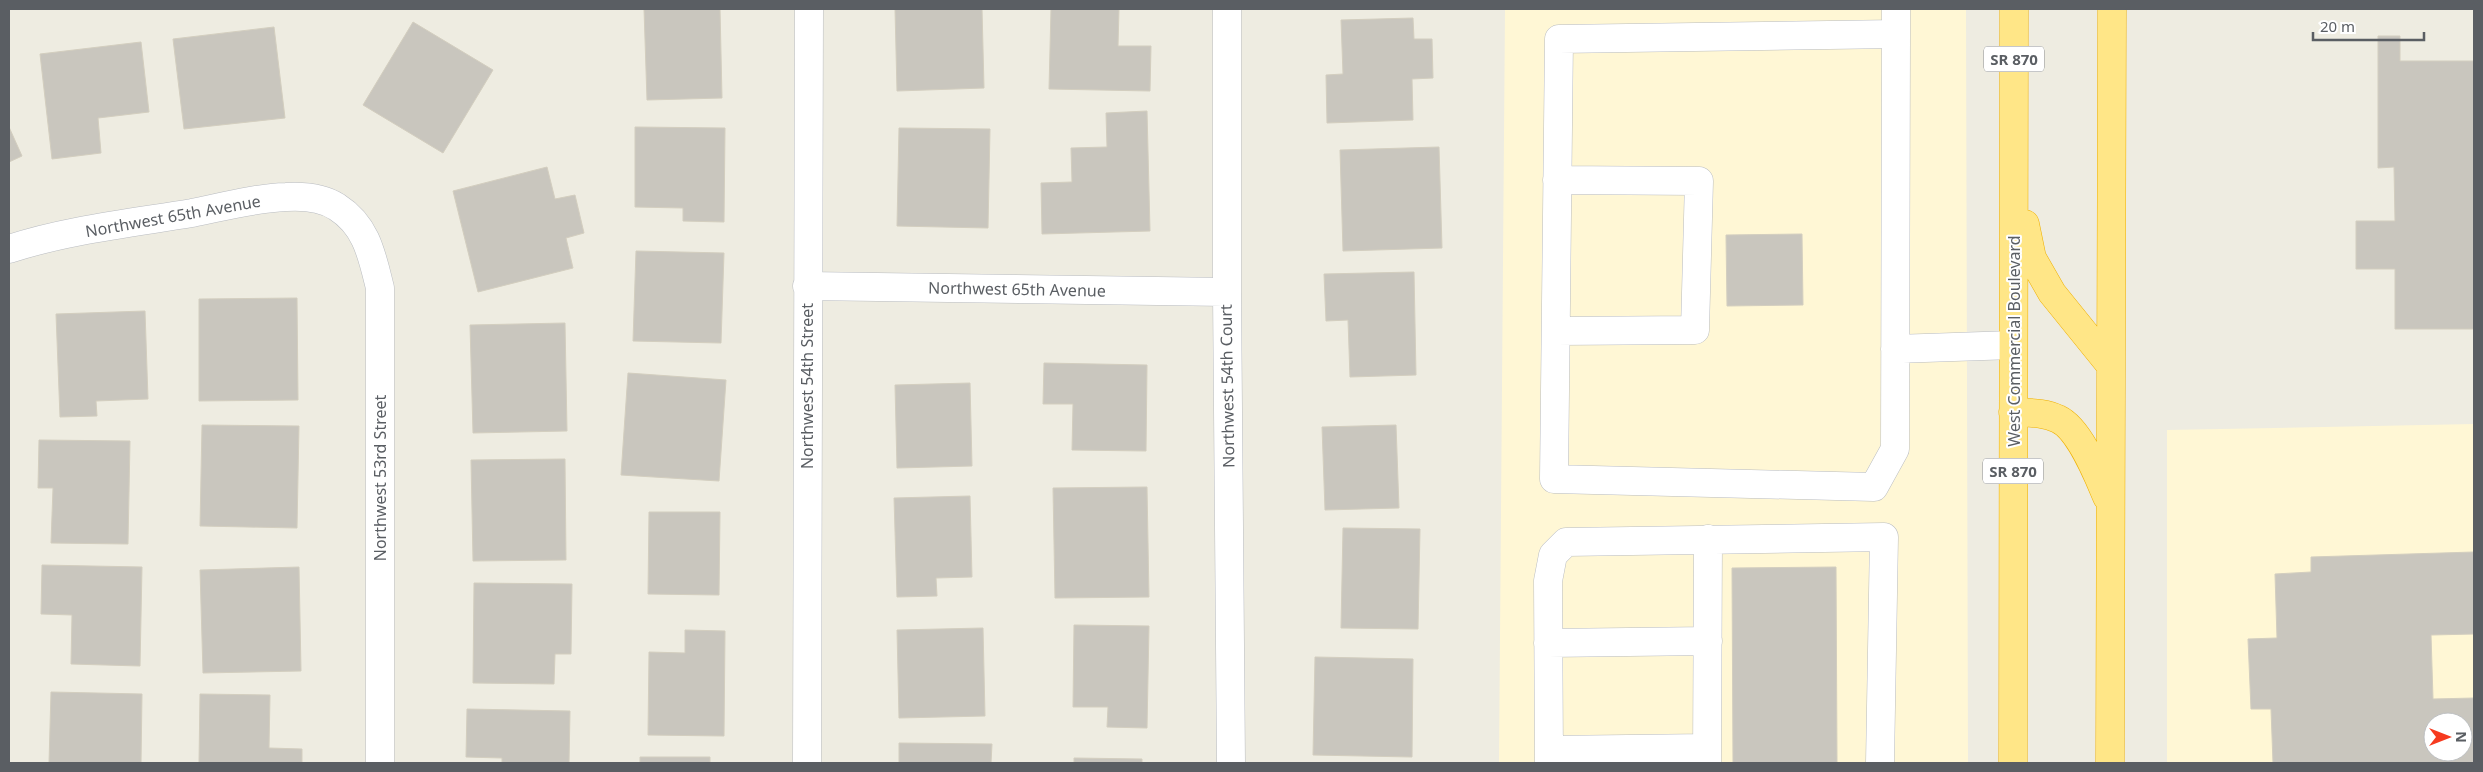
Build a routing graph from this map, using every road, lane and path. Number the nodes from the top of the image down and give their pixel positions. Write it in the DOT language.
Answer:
graph roads {
  1 [pos="809,9"];
  2 [pos="1227,9"];
  3 [pos="2014,9"];
  4 [pos="2112,9"];
  5 [pos="1896,22"];
  6 [pos="2015,178"];
  7 [pos="1558,180"];
  8 [pos="337,206"];
  9 [pos="9,249"];
  10 [pos="807,286"];
  11 [pos="1226,292"];
  12 [pos="1556,331"];
  13 [pos="2013,345"];
  14 [pos="1895,349"];
  15 [pos="2111,366"];
  16 [pos="2013,412"];
  17 [pos="2111,505"];
  18 [pos="1708,540"];
  19 [pos="1708,641"];
  20 [pos="1548,643"];
  21 [pos="1707,755"];
  22 [pos="1549,757"];
  23 [pos="380,763"];
  24 [pos="807,763"];
  25 [pos="1231,763"];
  26 [pos="1880,763"];
  27 [pos="2013,763"];
  28 [pos="2110,763"];
  1 -- 10 [label="street, Northwest 54th Street"];
  2 -- 11 [label="street, Northwest 54th Court"];
  3 -- 6 [label="highway, West Commercial Boulevard / SR 870"];
  4 -- 15 [label="highway"];
  5 -- 7 [label="street"];
  5 -- 14 [label="street"];
  6 -- 13 [label="highway, West Commercial Boulevard / SR 870"];
  6 -- 15 [label="highway"];
  7 -- 12 [label="street"];
  7 -- 12 [label="street"];
  8 -- 9 [label="street, Northwest 65th Avenue"];
  8 -- 23 [label="street, Northwest 53rd Street"];
  10 -- 11 [label="street, Northwest 65th Avenue"];
  10 -- 24 [label="street, Northwest 54th Street"];
  11 -- 25 [label="street, Northwest 54th Court"];
  12 -- 14 [label="street"];
  13 -- 14 [label="street"];
  13 -- 16 [label="highway, West Commercial Boulevard / SR 870"];
  15 -- 17 [label="highway"];
  16 -- 17 [label="highway"];
  16 -- 27 [label="highway, West Commercial Boulevard / SR 870"];
  17 -- 28 [label="highway"];
  18 -- 19 [label="street"];
  18 -- 20 [label="street"];
  18 -- 26 [label="street"];
  19 -- 20 [label="street"];
  19 -- 21 [label="street"];
  20 -- 22 [label="street"];
  21 -- 22 [label="street"];
}
